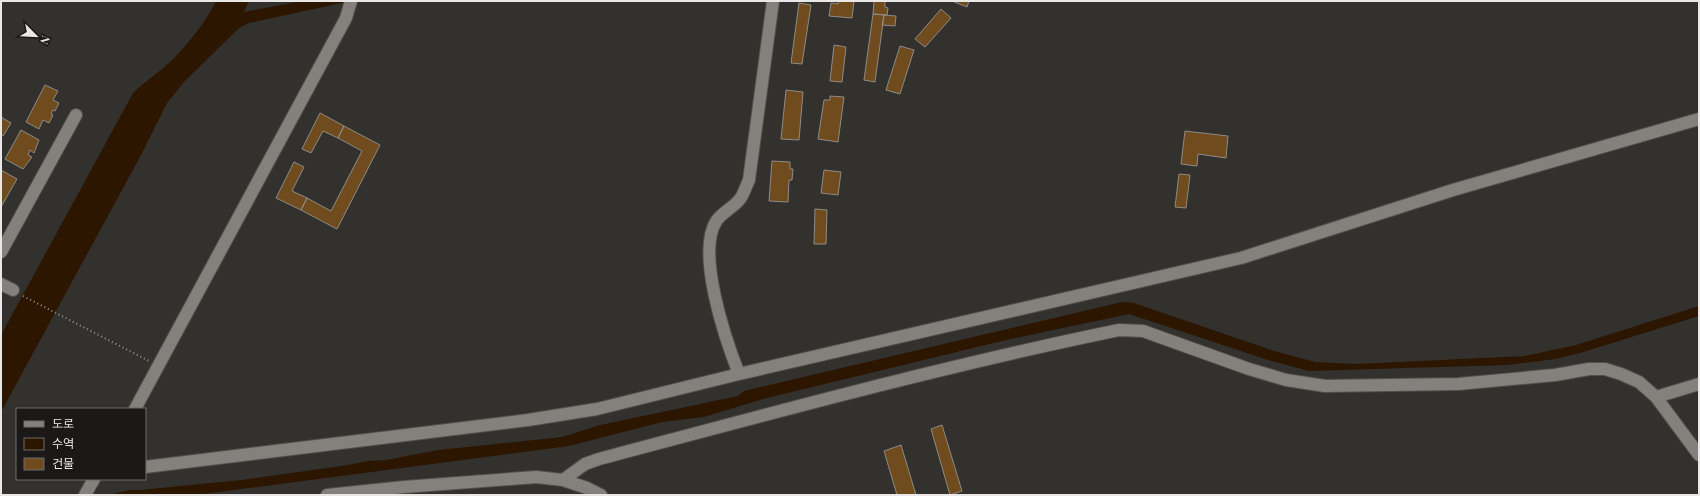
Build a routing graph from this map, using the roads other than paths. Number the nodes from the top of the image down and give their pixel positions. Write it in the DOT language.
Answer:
graph roads {
  1 [pos="773,1"];
  2 [pos="351,3"];
  3 [pos="76,115"];
  4 [pos="1699,119"];
  5 [pos="1,252"];
  6 [pos="1,284"];
  7 [pos="15,292"];
  8 [pos="739,374"];
  9 [pos="1699,384"];
  10 [pos="1656,397"];
  11 [pos="136,408"];
  12 [pos="1699,454"];
  13 [pos="146,466"];
  14 [pos="93,480"];
  15 [pos="564,480"];
  16 [pos="85,495"];
  17 [pos="327,495"];
  18 [pos="601,495"];
  1 -- 8 [label="street"];
  2 -- 11 [label="street"];
  3 -- 5 [label="street"];
  4 -- 8 [label="street"];
  6 -- 7 [label="street"];
  8 -- 13 [label="street"];
  9 -- 10 [label="street"];
  10 -- 12 [label="street"];
  10 -- 15 [label="street"];
  14 -- 16 [label="street"];
  15 -- 17 [label="street"];
  15 -- 18 [label="street"];
}
